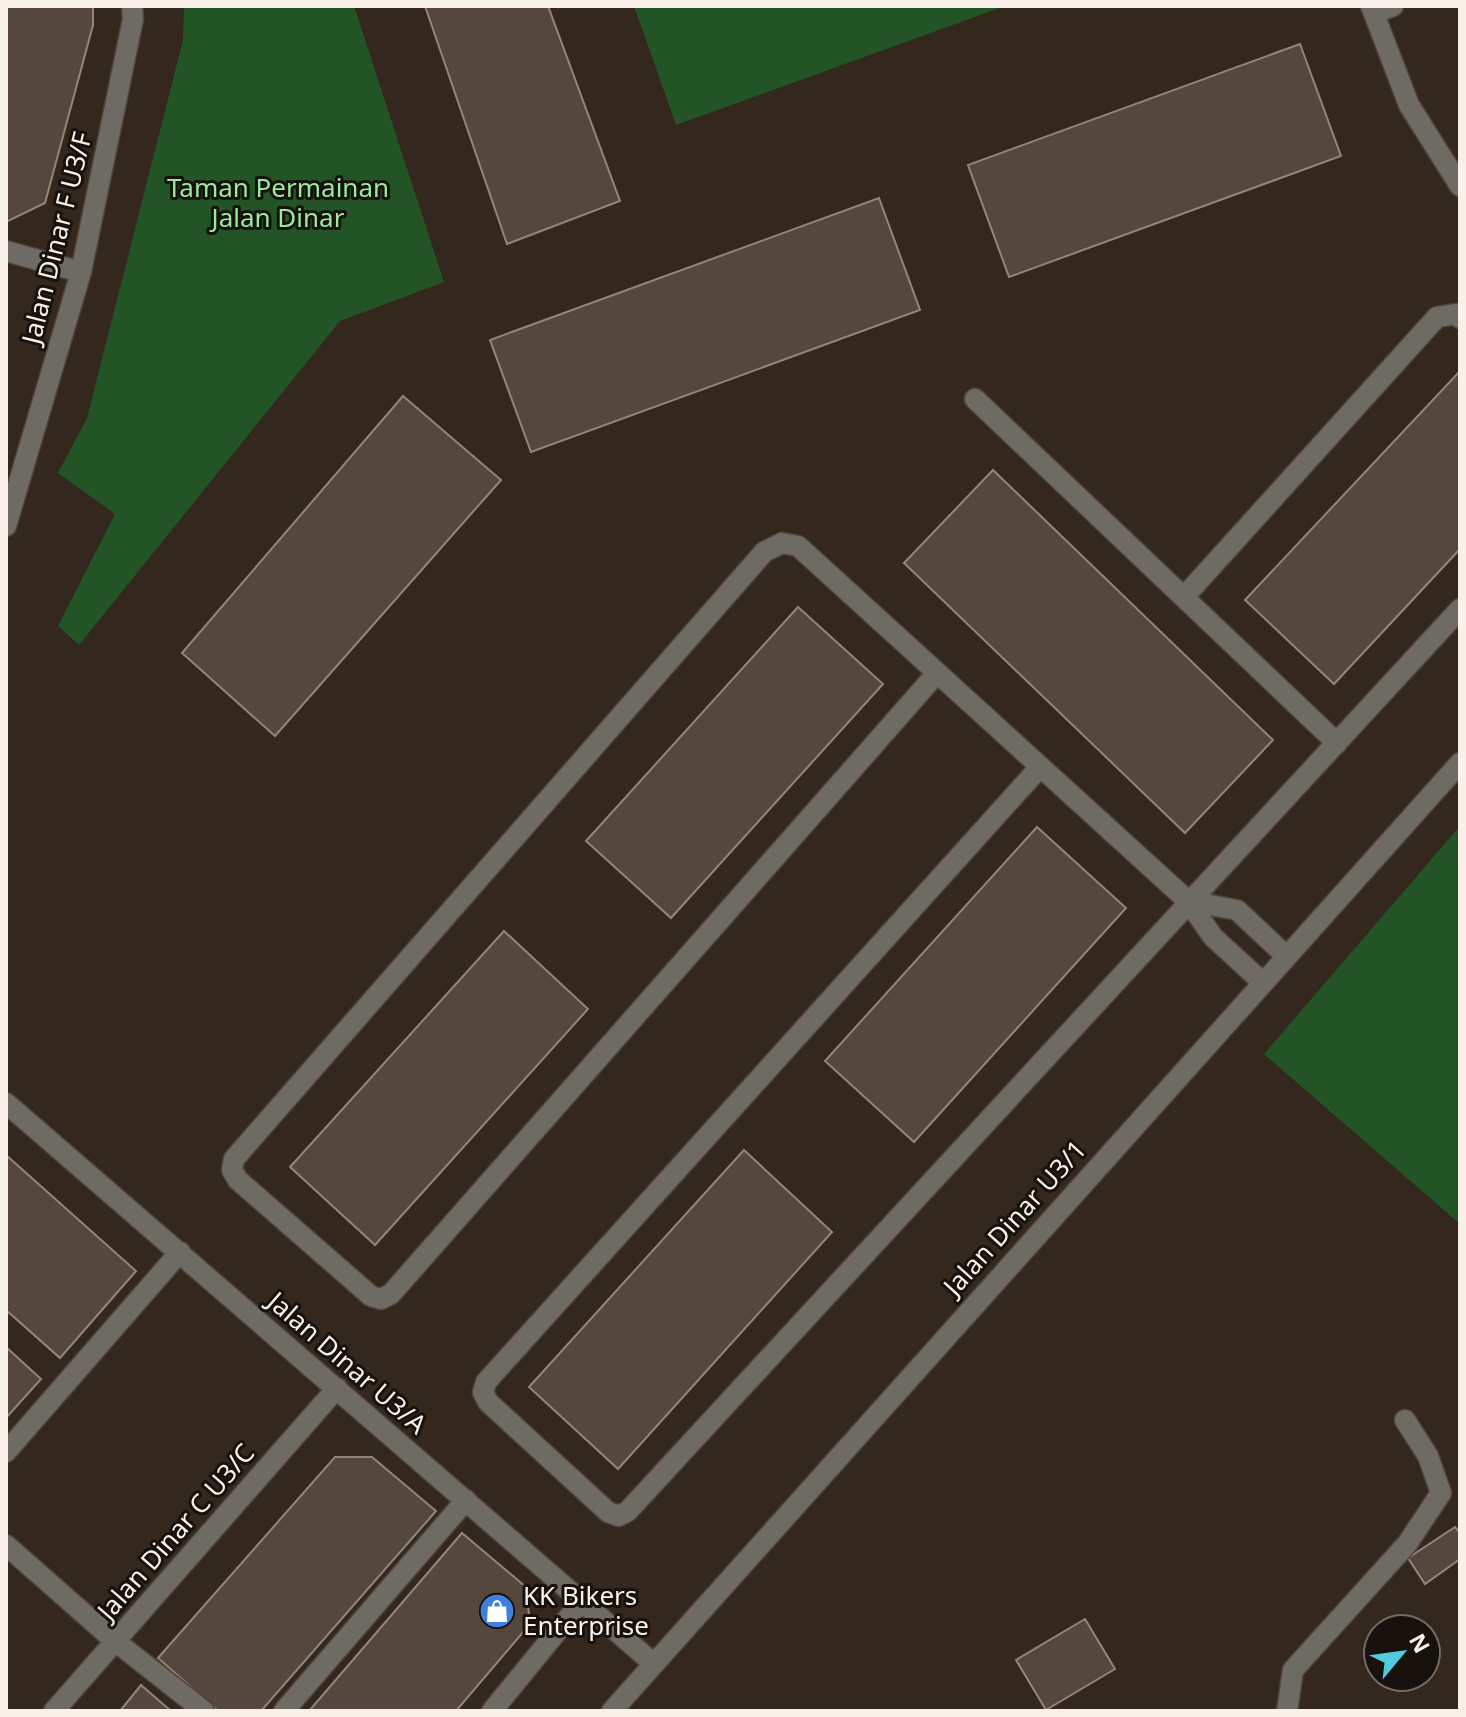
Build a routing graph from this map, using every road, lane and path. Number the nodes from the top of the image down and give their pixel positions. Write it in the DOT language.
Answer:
graph roads {
  1 [pos="132,6"];
  2 [pos="1379,8"];
  3 [pos="1460,186"];
  4 [pos="6,251"];
  5 [pos="81,272"];
  6 [pos="1460,318"];
  7 [pos="975,399"];
  8 [pos="6,526"];
  9 [pos="1184,597"];
  10 [pos="1460,609"];
  11 [pos="937,673"];
  12 [pos="1337,743"];
  13 [pos="1460,763"];
  14 [pos="1040,767"];
  15 [pos="1188,901"];
  16 [pos="1285,955"];
  17 [pos="1261,981"];
  18 [pos="6,1103"];
  19 [pos="180,1252"];
  20 [pos="337,1388"];
  21 [pos="1405,1420"];
  22 [pos="6,1452"];
  23 [pos="466,1500"];
  24 [pos="6,1545"];
  25 [pos="582,1601"];
  26 [pos="115,1641"];
  27 [pos="653,1663"];
  28 [pos="54,1711"];
  29 [pos="204,1711"];
  30 [pos="284,1711"];
  31 [pos="492,1711"];
  32 [pos="612,1711"];
  33 [pos="1287,1711"];
  1 -- 5 [label="street, Jalan Dinar F U3/F"];
  2 -- 3 [label="street"];
  4 -- 5 [label="street"];
  5 -- 8 [label="street, Jalan Dinar F U3/F"];
  6 -- 9 [label="street"];
  7 -- 9 [label="street"];
  9 -- 12 [label="street"];
  10 -- 12 [label="street"];
  11 -- 11 [label="street"];
  11 -- 14 [label="street"];
  12 -- 15 [label="street"];
  13 -- 16 [label="street, Jalan Dinar U3/1"];
  14 -- 15 [label="street"];
  14 -- 15 [label="street"];
  15 -- 16 [label="street"];
  15 -- 17 [label="street"];
  16 -- 17 [label="street, Jalan Dinar U3/1"];
  17 -- 27 [label="street, Jalan Dinar U3/1"];
  18 -- 19 [label="street, Jalan Dinar U3/A"];
  19 -- 20 [label="street, Jalan Dinar U3/A"];
  19 -- 22 [label="street"];
  20 -- 23 [label="street, Jalan Dinar U3/A"];
  20 -- 26 [label="street, Jalan Dinar C U3/C"];
  21 -- 33 [label="street"];
  23 -- 25 [label="street, Jalan Dinar U3/A"];
  23 -- 30 [label="street"];
  24 -- 26 [label="street"];
  25 -- 27 [label="street, Jalan Dinar U3/A"];
  25 -- 31 [label="street"];
  26 -- 28 [label="street, Jalan Dinar C U3/C"];
  26 -- 29 [label="street"];
  27 -- 32 [label="street, Jalan Dinar U3/1"];
}
